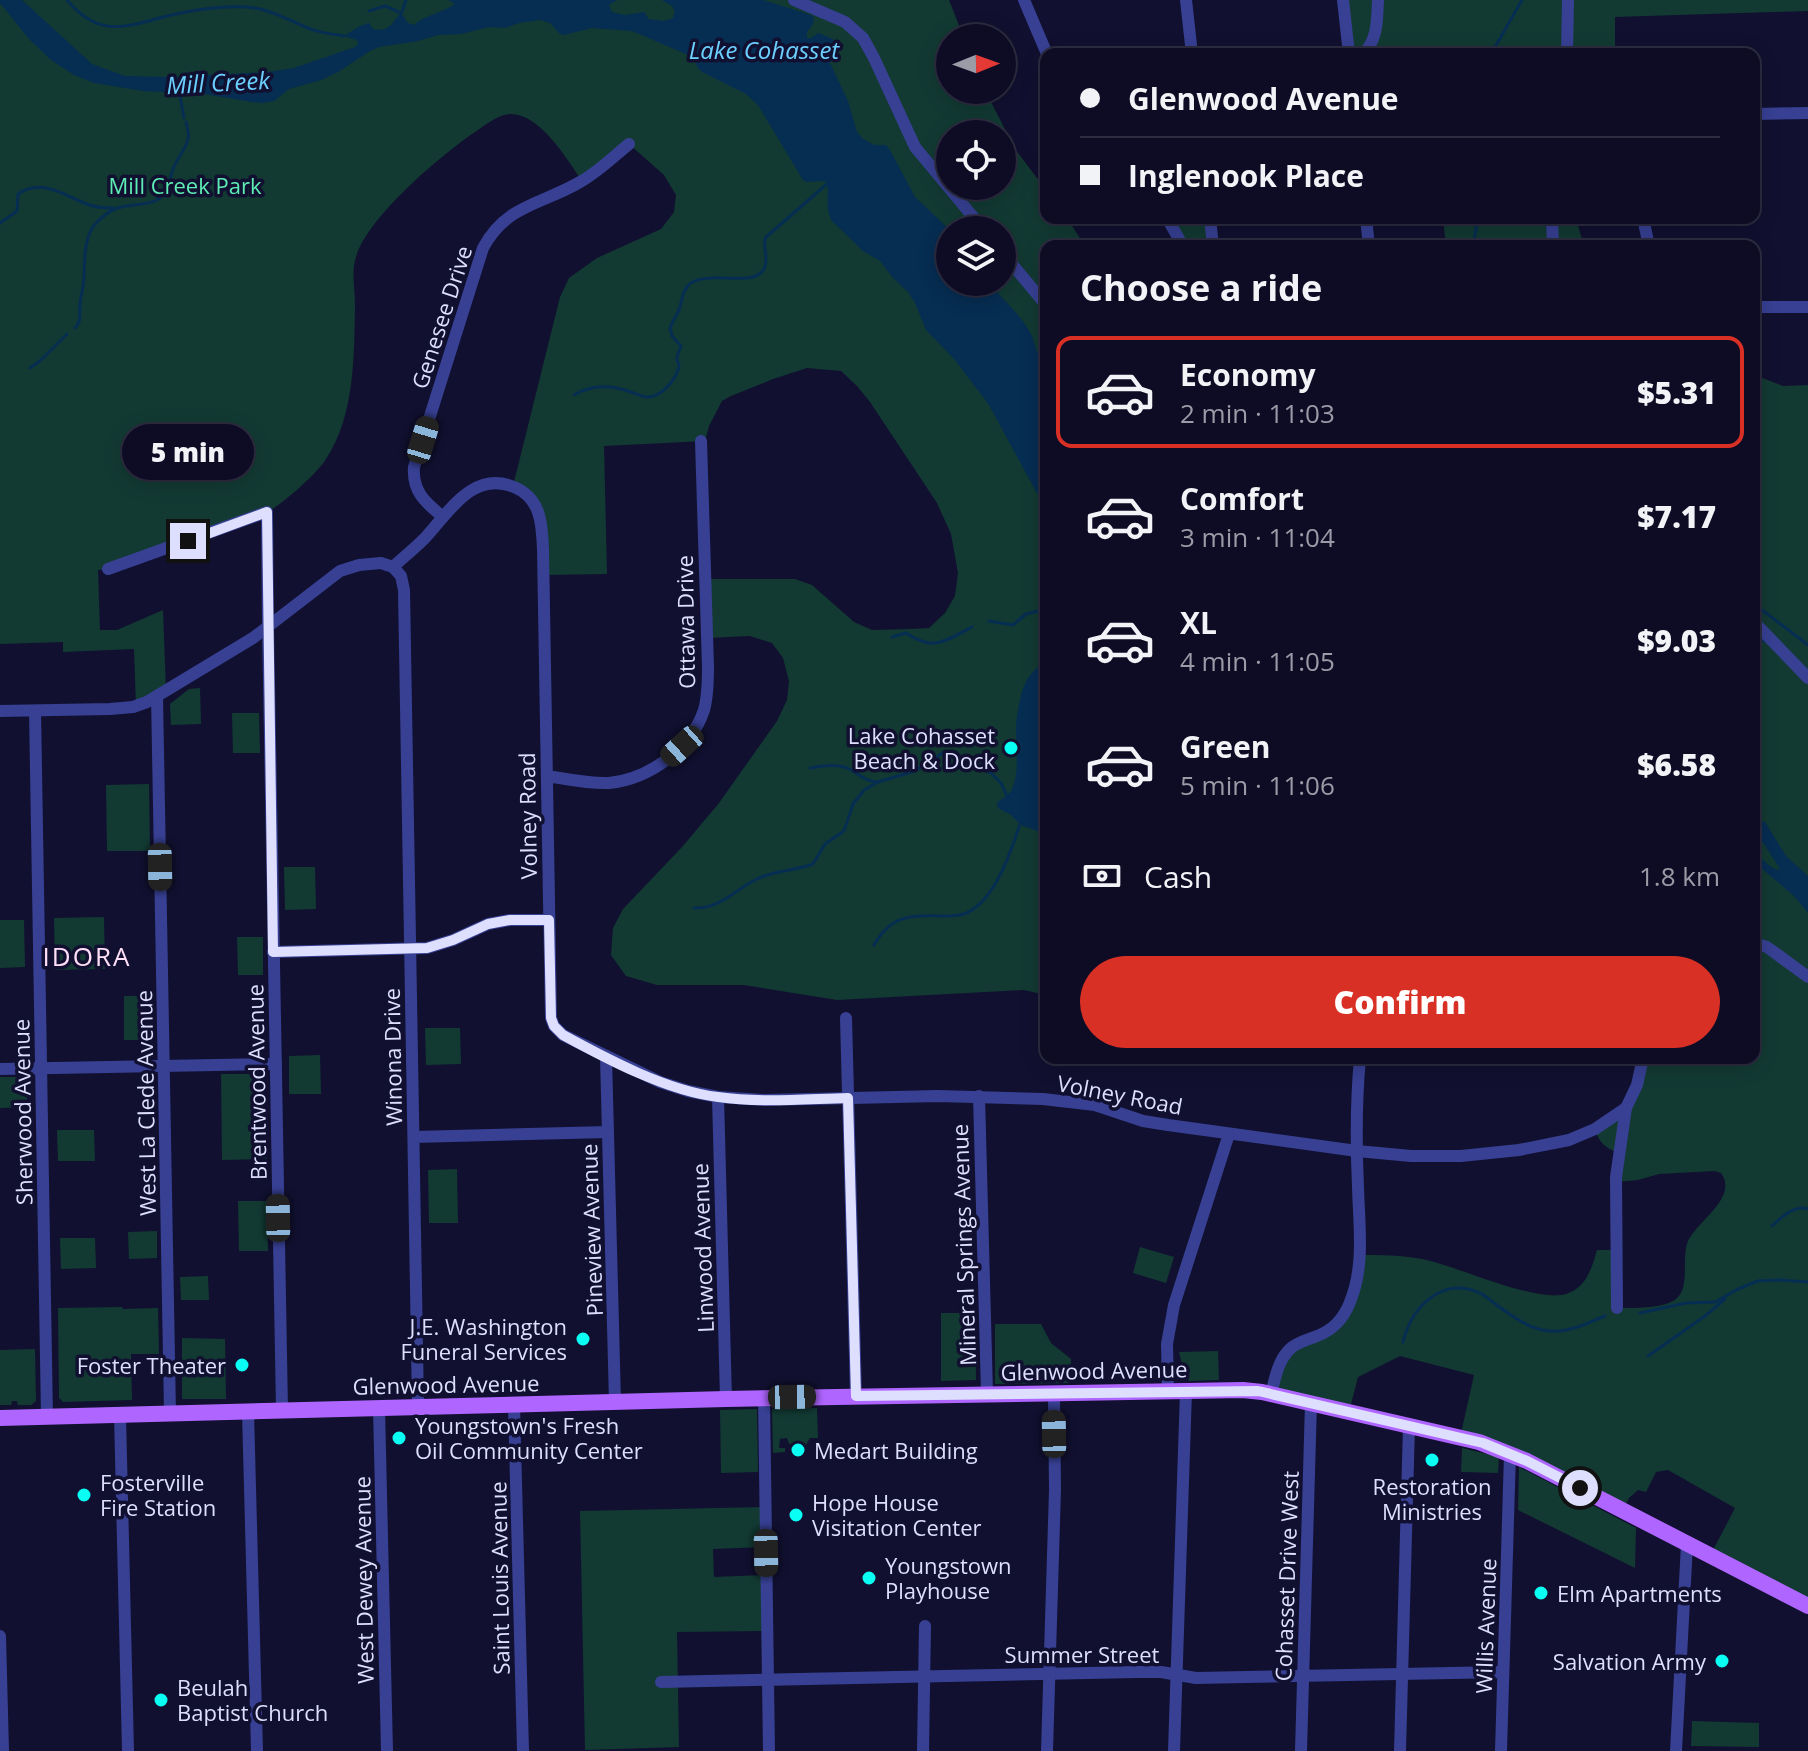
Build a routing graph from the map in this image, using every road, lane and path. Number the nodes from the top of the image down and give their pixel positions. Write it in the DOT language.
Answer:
graph roads {
  1 [pos="1024,0"];
  2 [pos="1186,0"];
  3 [pos="1343,0"];
  4 [pos="1378,0"];
  5 [pos="1568,0"];
  6 [pos="798,2"];
  7 [pos="1044,48"];
  8 [pos="1191,48"];
  9 [pos="1348,48"];
  10 [pos="1369,48"];
  11 [pos="1567,48"];
  12 [pos="1808,113"];
  13 [pos="1760,114"];
  14 [pos="629,144"];
  15 [pos="972,216"];
  16 [pos="1016,269"];
  17 [pos="1040,298"];
  18 [pos="1760,307"];
  19 [pos="1808,307"];
  20 [pos="701,441"];
  21 [pos="443,517"];
  22 [pos="393,567"];
  23 [pos="108,569"];
  24 [pos="268,627"];
  25 [pos="1760,628"];
  26 [pos="1808,678"];
  27 [pos="157,696"];
  28 [pos="0,711"];
  29 [pos="35,711"];
  30 [pos="547,776"];
  31 [pos="549,920"];
  32 [pos="1760,945"];
  33 [pos="410,948"];
  34 [pos="273,952"];
  35 [pos="1808,977"];
  36 [pos="846,1018"];
  37 [pos="606,1057"];
  38 [pos="276,1064"];
  39 [pos="1360,1064"];
  40 [pos="1642,1064"];
  41 [pos="164,1066"];
  42 [pos="41,1068"];
  43 [pos="0,1069"];
  44 [pos="979,1096"];
  45 [pos="718,1097"];
  46 [pos="848,1098"];
  47 [pos="1626,1108"];
  48 [pos="608,1132"];
  49 [pos="1229,1134"];
  50 [pos="414,1137"];
  51 [pos="1357,1151"];
  52 [pos="1617,1308"];
  53 [pos="1168,1391"];
  54 [pos="1186,1391"];
  55 [pos="987,1393"];
  56 [pos="1054,1394"];
  57 [pos="1271,1394"];
  58 [pos="856,1396"];
  59 [pos="764,1398"];
  60 [pos="726,1399"];
  61 [pos="615,1402"];
  62 [pos="1311,1403"];
  63 [pos="514,1405"];
  64 [pos="418,1406"];
  65 [pos="379,1408"];
  66 [pos="282,1410"];
  67 [pos="248,1412"];
  68 [pos="170,1413"];
  69 [pos="120,1415"];
  70 [pos="47,1417"];
  71 [pos="0,1418"];
  72 [pos="1409,1426"];
  73 [pos="1510,1454"];
  74 [pos="1687,1544"];
  75 [pos="1808,1606"];
  76 [pos="925,1626"];
  77 [pos="0,1636"];
  78 [pos="1503,1672"];
  79 [pos="1049,1674"];
  80 [pos="1402,1674"];
  81 [pos="1177,1675"];
  82 [pos="925,1676"];
  83 [pos="1303,1676"];
  84 [pos="1,1678"];
  85 [pos="768,1679"];
  86 [pos="661,1682"];
  87 [pos="3,1751"];
  88 [pos="128,1751"];
  89 [pos="257,1751"];
  90 [pos="387,1751"];
  91 [pos="523,1751"];
  92 [pos="769,1751"];
  93 [pos="923,1751"];
  94 [pos="1047,1751"];
  95 [pos="1174,1751"];
  96 [pos="1301,1751"];
  97 [pos="1400,1751"];
  98 [pos="1501,1751"];
  99 [pos="1676,1751"];
  1 -- 7 [label="street"];
  2 -- 8 [label="street"];
  3 -- 9 [label="street"];
  4 -- 10 [label="street"];
  5 -- 11 [label="street"];
  6 -- 15 [label="street"];
  12 -- 13 [label="street"];
  14 -- 21 [label="street, Genesee Drive"];
  16 -- 17 [label="street"];
  18 -- 19 [label="street"];
  20 -- 30 [label="street, Ottawa Drive"];
  21 -- 22 [label="street, Volney Road"];
  21 -- 30 [label="street, Volney Road"];
  22 -- 24 [label="street"];
  22 -- 33 [label="street, Winona Drive"];
  23 -- 24 [label="street, Brentwood Avenue"];
  24 -- 27 [label="street"];
  24 -- 34 [label="street, Brentwood Avenue"];
  25 -- 26 [label="street"];
  27 -- 29 [label="street"];
  27 -- 41 [label="street, West La Clede Avenue"];
  28 -- 29 [label="street"];
  29 -- 42 [label="street, Sherwood Avenue"];
  30 -- 31 [label="street, Volney Road"];
  31 -- 33 [label="street"];
  31 -- 37 [label="street, Volney Road"];
  32 -- 35 [label="street"];
  33 -- 34 [label="street"];
  33 -- 50 [label="street, Winona Drive"];
  34 -- 38 [label="street, Brentwood Avenue"];
  36 -- 46 [label="street"];
  37 -- 45 [label="street, Volney Road"];
  37 -- 48 [label="street, Pineview Avenue"];
  38 -- 41 [label="street"];
  38 -- 66 [label="street, Brentwood Avenue"];
  39 -- 51 [label="street"];
  40 -- 47 [label="street"];
  41 -- 42 [label="street"];
  41 -- 68 [label="street, West La Clede Avenue"];
  42 -- 43 [label="street"];
  42 -- 70 [label="street, Sherwood Avenue"];
  44 -- 46 [label="street, Volney Road"];
  44 -- 49 [label="street, Volney Road"];
  44 -- 55 [label="street, Mineral Springs Avenue"];
  45 -- 46 [label="street, Volney Road"];
  45 -- 60 [label="street, Linwood Avenue"];
  46 -- 58 [label="street"];
  47 -- 51 [label="street, Volney Road"];
  47 -- 52 [label="street"];
  48 -- 50 [label="street"];
  48 -- 61 [label="street, Pineview Avenue"];
  49 -- 51 [label="street, Volney Road"];
  49 -- 53 [label="street"];
  50 -- 64 [label="street, Winona Drive"];
  51 -- 57 [label="street"];
  53 -- 54 [label="main road, Glenwood Avenue"];
  53 -- 56 [label="main road, Glenwood Avenue"];
  54 -- 57 [label="main road, Glenwood Avenue"];
  54 -- 81 [label="street"];
  55 -- 56 [label="main road, Glenwood Avenue"];
  55 -- 58 [label="main road, Glenwood Avenue"];
  56 -- 79 [label="street"];
  57 -- 62 [label="main road, Glenwood Avenue"];
  58 -- 59 [label="main road, Glenwood Avenue"];
  59 -- 60 [label="main road, Glenwood Avenue"];
  59 -- 85 [label="street"];
  60 -- 61 [label="main road, Glenwood Avenue"];
  61 -- 63 [label="main road, Glenwood Avenue"];
  62 -- 72 [label="main road, Glenwood Avenue"];
  62 -- 83 [label="street, Cohasset Drive West"];
  63 -- 64 [label="main road, Glenwood Avenue"];
  63 -- 91 [label="street, Saint Louis Avenue"];
  64 -- 65 [label="main road, Glenwood Avenue"];
  65 -- 66 [label="main road, Glenwood Avenue"];
  65 -- 90 [label="street, West Dewey Avenue"];
  66 -- 67 [label="main road, Glenwood Avenue"];
  67 -- 68 [label="main road, Glenwood Avenue"];
  67 -- 89 [label="street"];
  68 -- 69 [label="main road, Glenwood Avenue"];
  69 -- 70 [label="main road, Glenwood Avenue"];
  69 -- 88 [label="street"];
  70 -- 71 [label="main road, Glenwood Avenue"];
  72 -- 73 [label="main road, Glenwood Avenue"];
  72 -- 80 [label="street"];
  73 -- 74 [label="main road, Glenwood Avenue"];
  73 -- 78 [label="street, Willis Avenue"];
  74 -- 75 [label="main road, Glenwood Avenue"];
  74 -- 99 [label="street"];
  76 -- 82 [label="street"];
  77 -- 84 [label="street"];
  78 -- 80 [label="street, Summer Street"];
  78 -- 98 [label="street, Willis Avenue"];
  79 -- 81 [label="street, Summer Street"];
  79 -- 82 [label="street, Summer Street"];
  79 -- 94 [label="street"];
  80 -- 83 [label="street, Summer Street"];
  80 -- 97 [label="street"];
  81 -- 83 [label="street, Summer Street"];
  81 -- 95 [label="street"];
  82 -- 85 [label="street, Summer Street"];
  82 -- 93 [label="street"];
  83 -- 96 [label="street, Cohasset Drive West"];
  84 -- 87 [label="street"];
  85 -- 86 [label="street, Summer Street"];
  85 -- 92 [label="street"];
}
